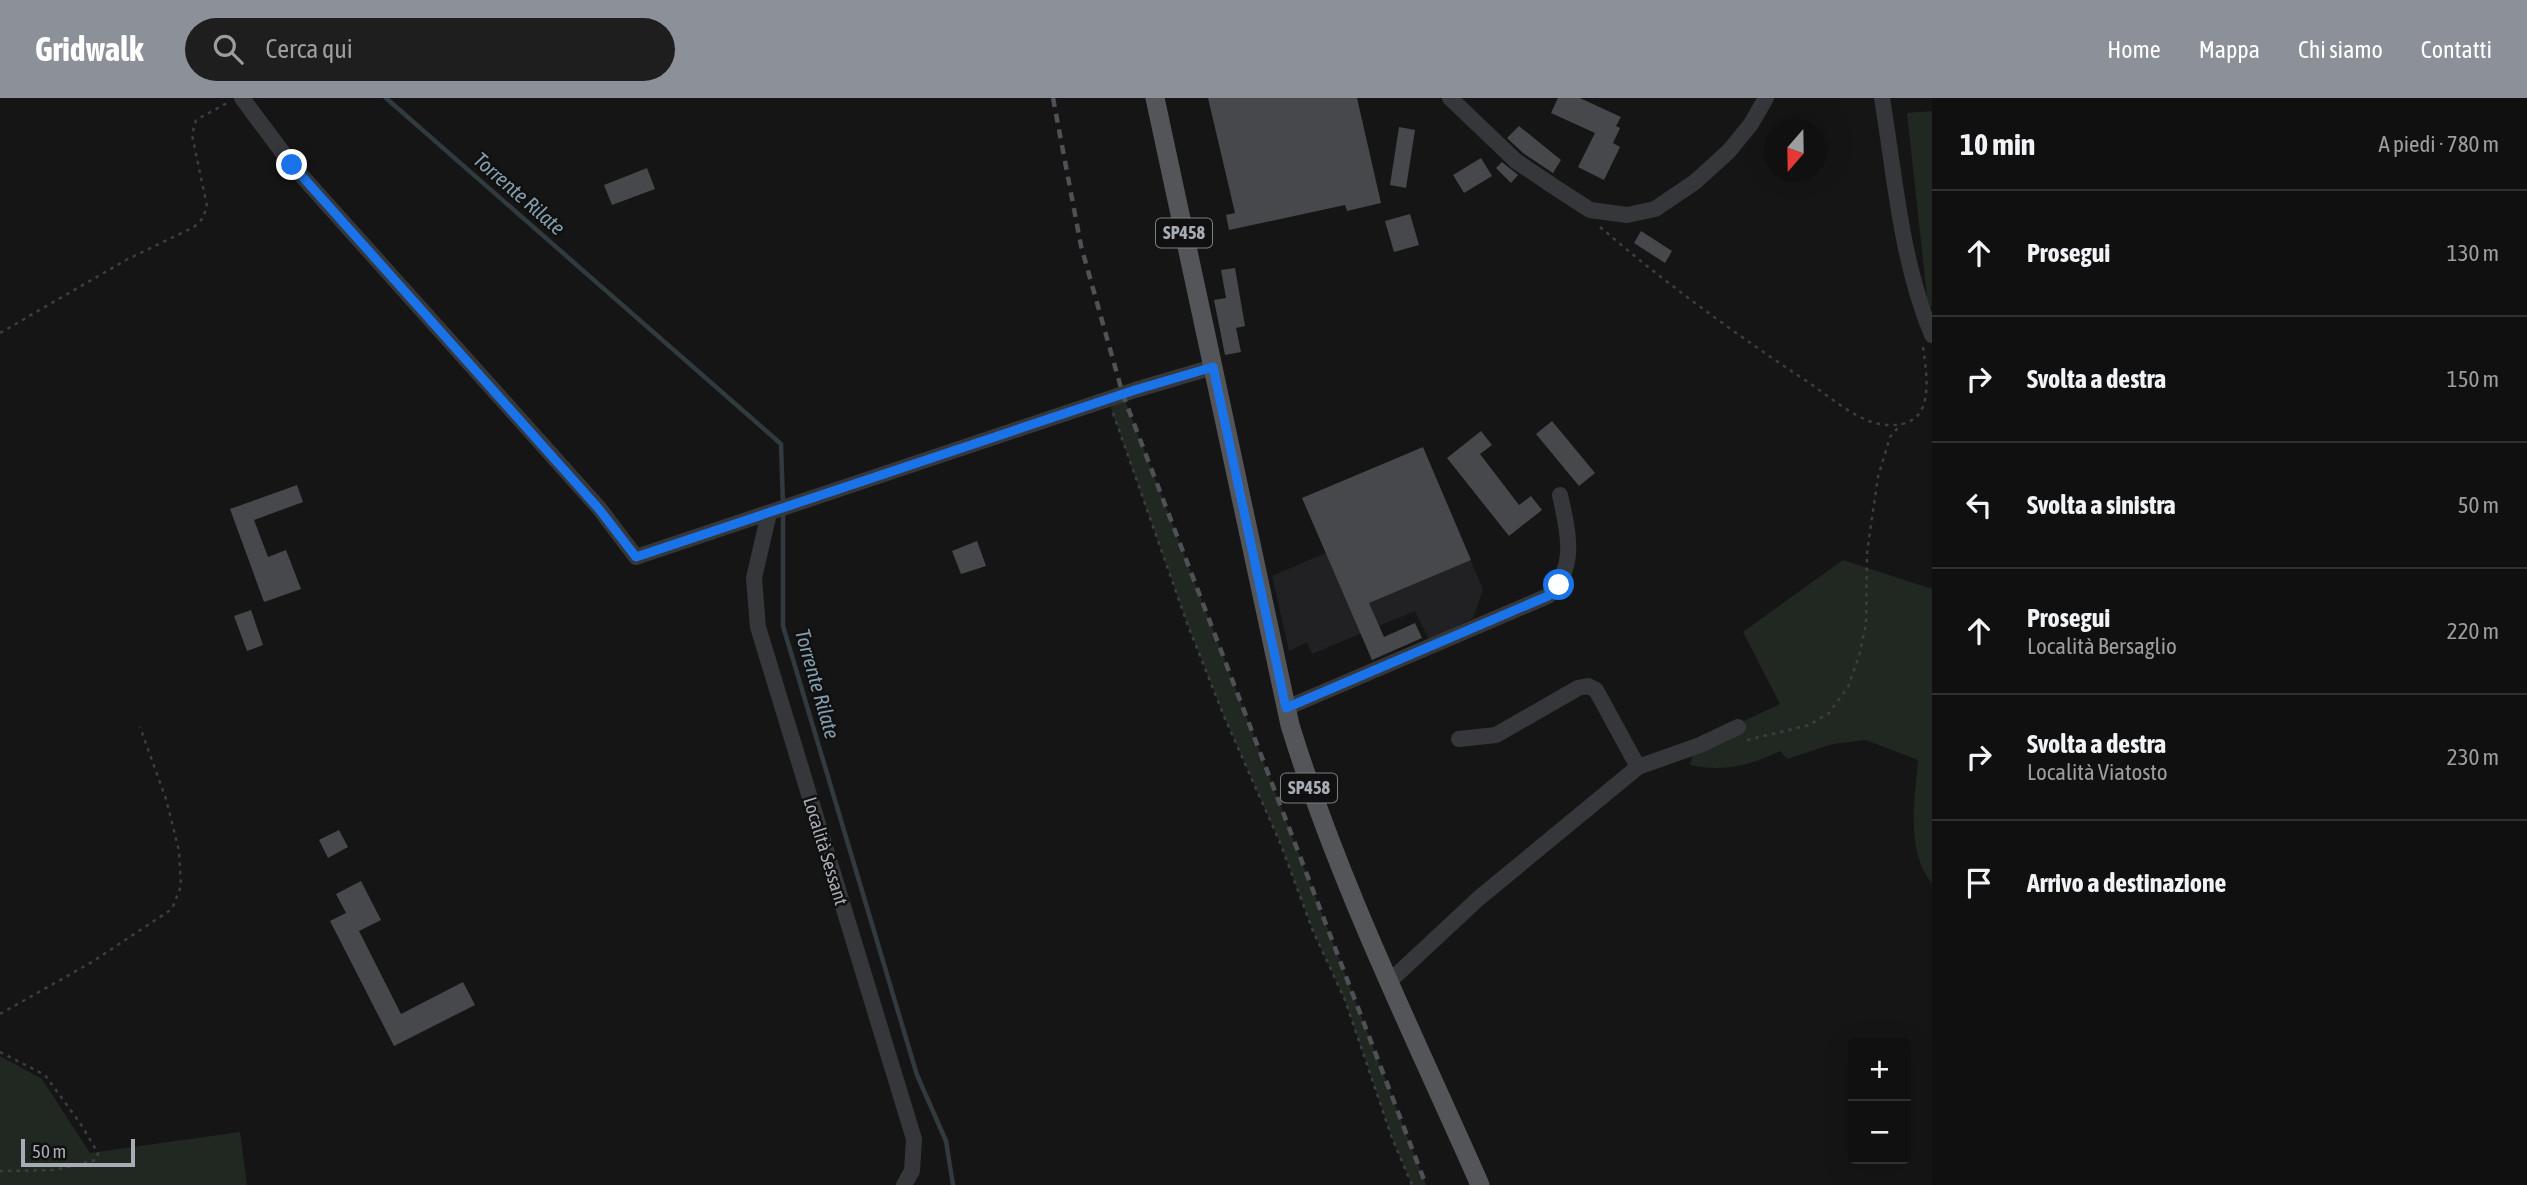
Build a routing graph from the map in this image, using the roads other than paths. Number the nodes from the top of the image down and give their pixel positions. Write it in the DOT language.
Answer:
graph roads {
  1 [pos="242,98"];
  2 [pos="1155,98"];
  3 [pos="1450,98"];
  4 [pos="1766,98"];
  5 [pos="1882,98"];
  6 [pos="1931,332"];
  7 [pos="1213,367"];
  8 [pos="1560,495"];
  9 [pos="778,510"];
  10 [pos="1286,708"];
  11 [pos="1738,734"];
  12 [pos="1459,739"];
  13 [pos="1638,767"];
  14 [pos="1390,981"];
  15 [pos="904,1185"];
  16 [pos="1480,1185"];
  1 -- 9 [label="street"];
  2 -- 7 [label="main road, SP458"];
  3 -- 4 [label="street"];
  5 -- 6 [label="street"];
  7 -- 9 [label="street"];
  7 -- 10 [label="main road, SP458"];
  8 -- 10 [label="street"];
  9 -- 15 [label="street, Località Sessant"];
  10 -- 14 [label="main road, SP458"];
  11 -- 13 [label="street"];
  12 -- 13 [label="street"];
  13 -- 14 [label="street"];
  14 -- 16 [label="main road, SP458"];
}
